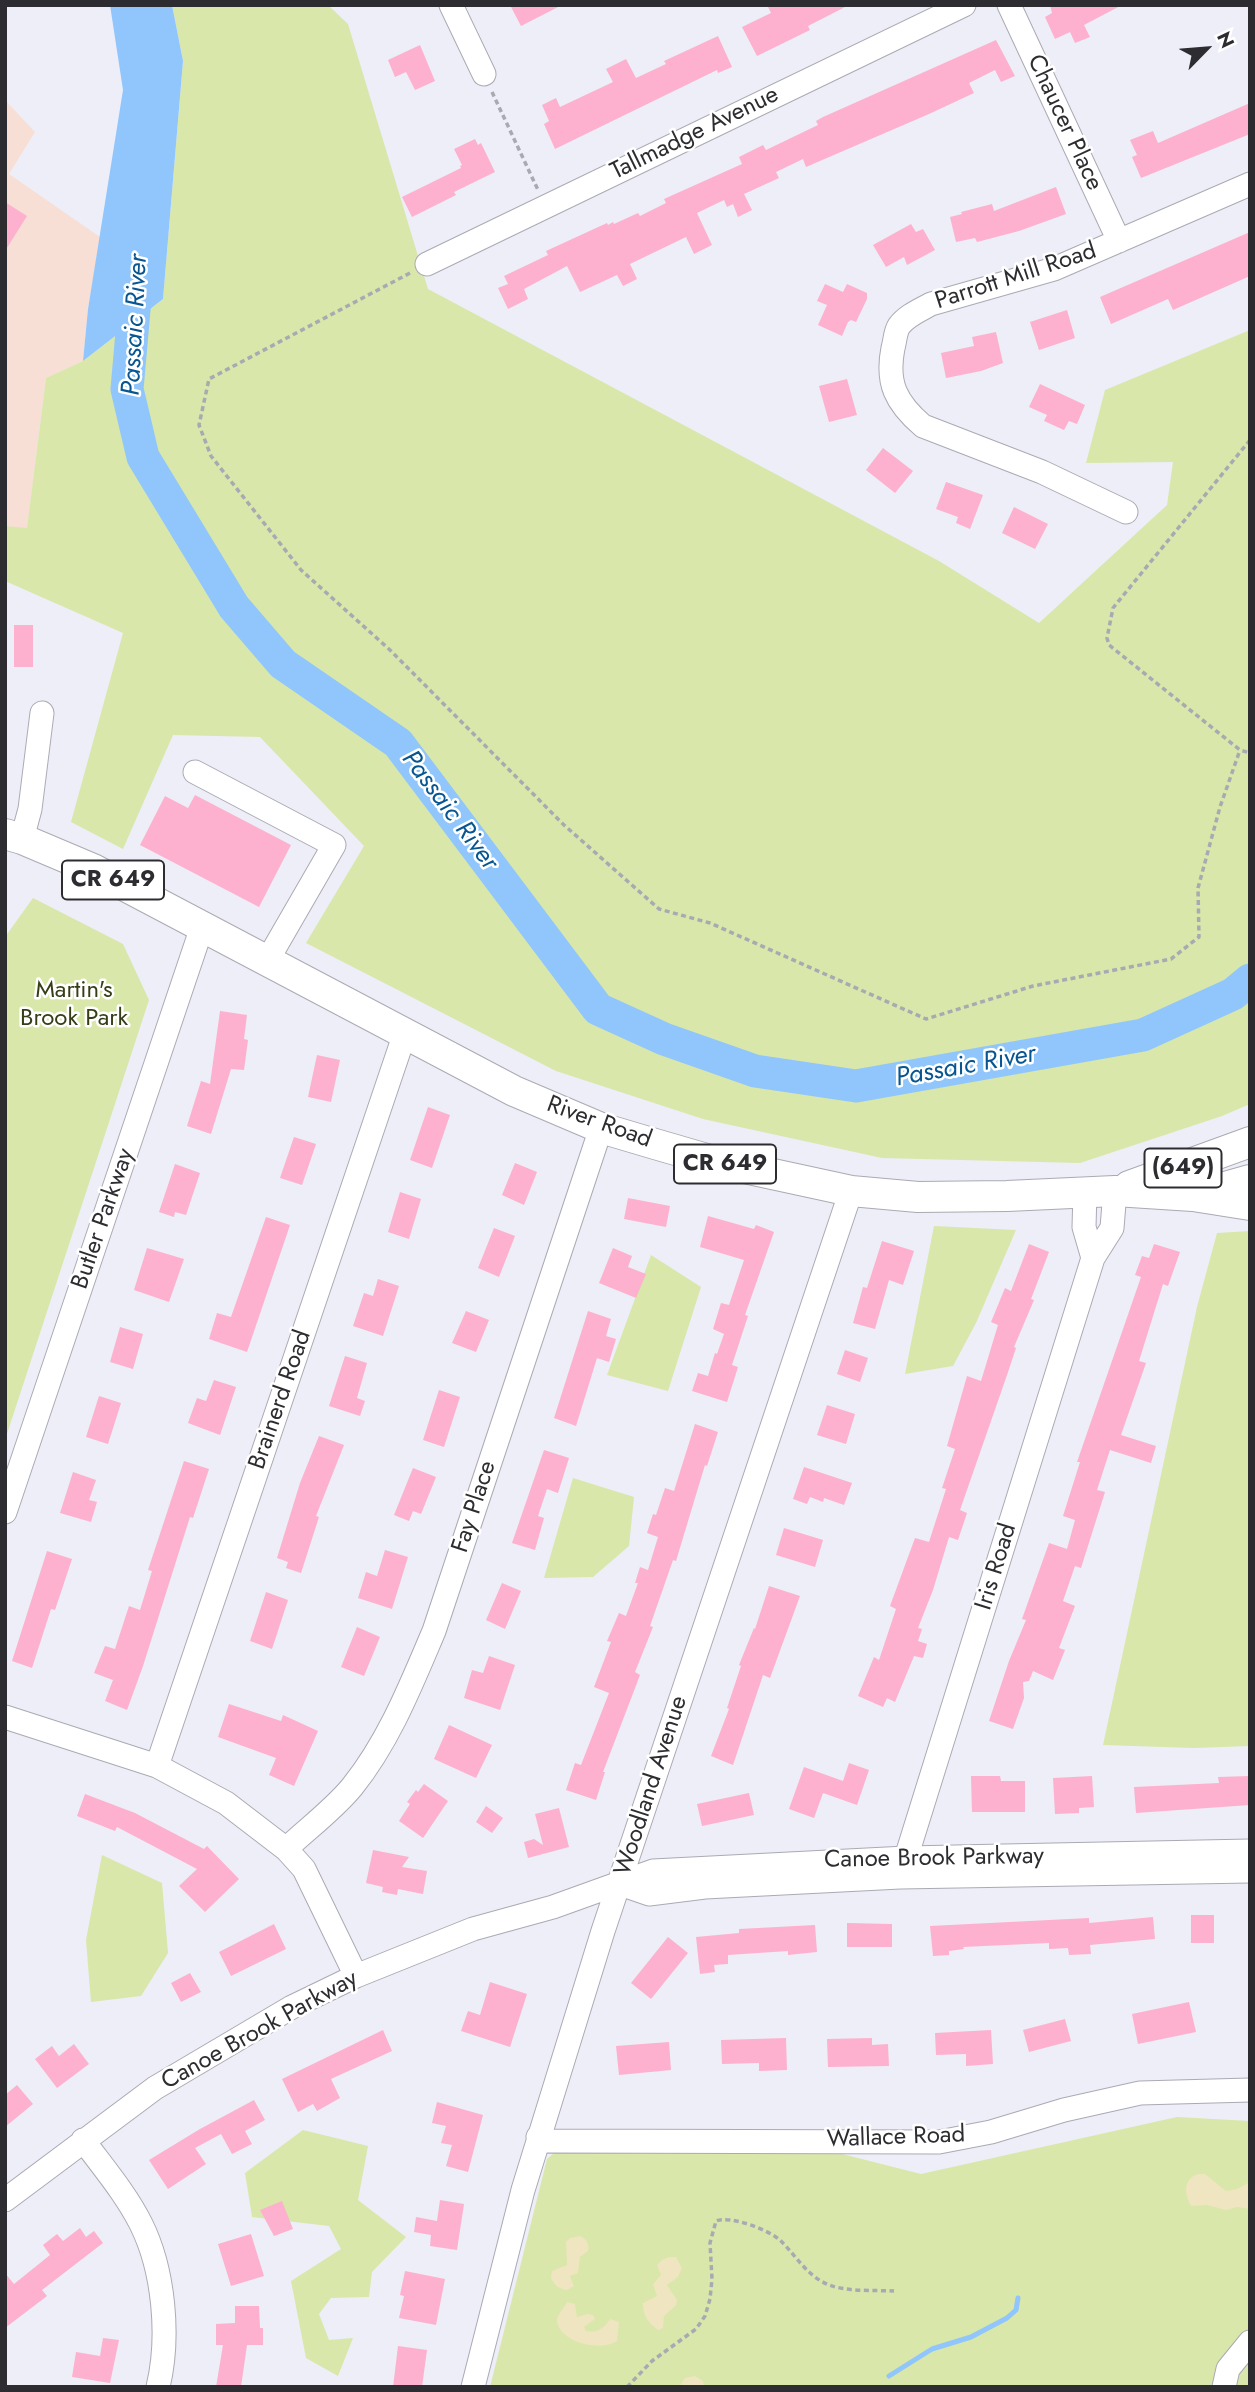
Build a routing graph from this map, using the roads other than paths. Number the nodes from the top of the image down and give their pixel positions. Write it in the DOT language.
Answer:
graph roads {
  1 [pos="451,5"];
  2 [pos="964,5"];
  3 [pos="1009,5"];
  4 [pos="484,75"];
  5 [pos="1250,184"];
  6 [pos="1119,241"];
  7 [pos="427,264"];
  8 [pos="1126,512"];
  9 [pos="42,713"];
  10 [pos="195,772"];
  11 [pos="13,837"];
  12 [pos="202,927"];
  13 [pos="267,961"];
  14 [pos="405,1033"];
  15 [pos="601,1128"];
  16 [pos="1250,1142"];
  17 [pos="1250,1180"];
  18 [pos="851,1191"];
  19 [pos="1115,1191"];
  20 [pos="1085,1192"];
  21 [pos="1193,1196"];
  22 [pos="1250,1205"];
  23 [pos="1093,1258"];
  24 [pos="5,1512"];
  25 [pos="5,1717"];
  26 [pos="157,1766"];
  27 [pos="286,1849"];
  28 [pos="1250,1851"];
  29 [pos="903,1868"];
  30 [pos="1250,1871"];
  31 [pos="620,1884"];
  32 [pos="356,1976"];
  33 [pos="1250,2090"];
  34 [pos="538,2137"];
  35 [pos="83,2140"];
  36 [pos="5,2200"];
  37 [pos="1250,2342"];
  38 [pos="158,2387"];
  39 [pos="473,2387"];
  40 [pos="1224,2387"];
  1 -- 4 [label="street"];
  2 -- 7 [label="street, Tallmadge Avenue"];
  3 -- 6 [label="street, Chaucer Place"];
  5 -- 6 [label="street, Parrott Mill Road"];
  6 -- 8 [label="street, Parrott Mill Road"];
  9 -- 11 [label="street"];
  10 -- 13 [label="street"];
  11 -- 12 [label="main road, River Road / CR 649"];
  12 -- 13 [label="main road, River Road / CR 649"];
  12 -- 24 [label="street, Butler Parkway"];
  13 -- 14 [label="main road, River Road / CR 649"];
  14 -- 15 [label="main road, River Road / CR 649"];
  14 -- 26 [label="street, Brainerd Road"];
  15 -- 18 [label="main road, River Road / CR 649"];
  15 -- 27 [label="street, Fay Place"];
  16 -- 19 [label="main road, (649)"];
  17 -- 21 [label="main road, (649)"];
  18 -- 20 [label="main road, River Road / CR 649"];
  18 -- 31 [label="street, Woodland Avenue"];
  19 -- 20 [label="main road, River Road / CR 649"];
  19 -- 21 [label="main road, River Road / (649)"];
  19 -- 23 [label="street, Iris Road"];
  20 -- 23 [label="street"];
  21 -- 22 [label="main road, River Road / (649)"];
  23 -- 29 [label="street, Iris Road"];
  25 -- 26 [label="street"];
  26 -- 27 [label="street"];
  27 -- 32 [label="street"];
  28 -- 29 [label="street, Canoe Brook Parkway"];
  29 -- 30 [label="street, Canoe Brook Parkway"];
  29 -- 31 [label="street, Canoe Brook Parkway"];
  31 -- 32 [label="street, Canoe Brook Parkway"];
  31 -- 34 [label="street, Woodland Avenue"];
  32 -- 35 [label="street, Canoe Brook Parkway"];
  33 -- 34 [label="street, Wallace Road"];
  34 -- 39 [label="street, Woodland Avenue"];
  35 -- 36 [label="street, Canoe Brook Parkway"];
  35 -- 38 [label="street"];
  37 -- 40 [label="street"];
}
